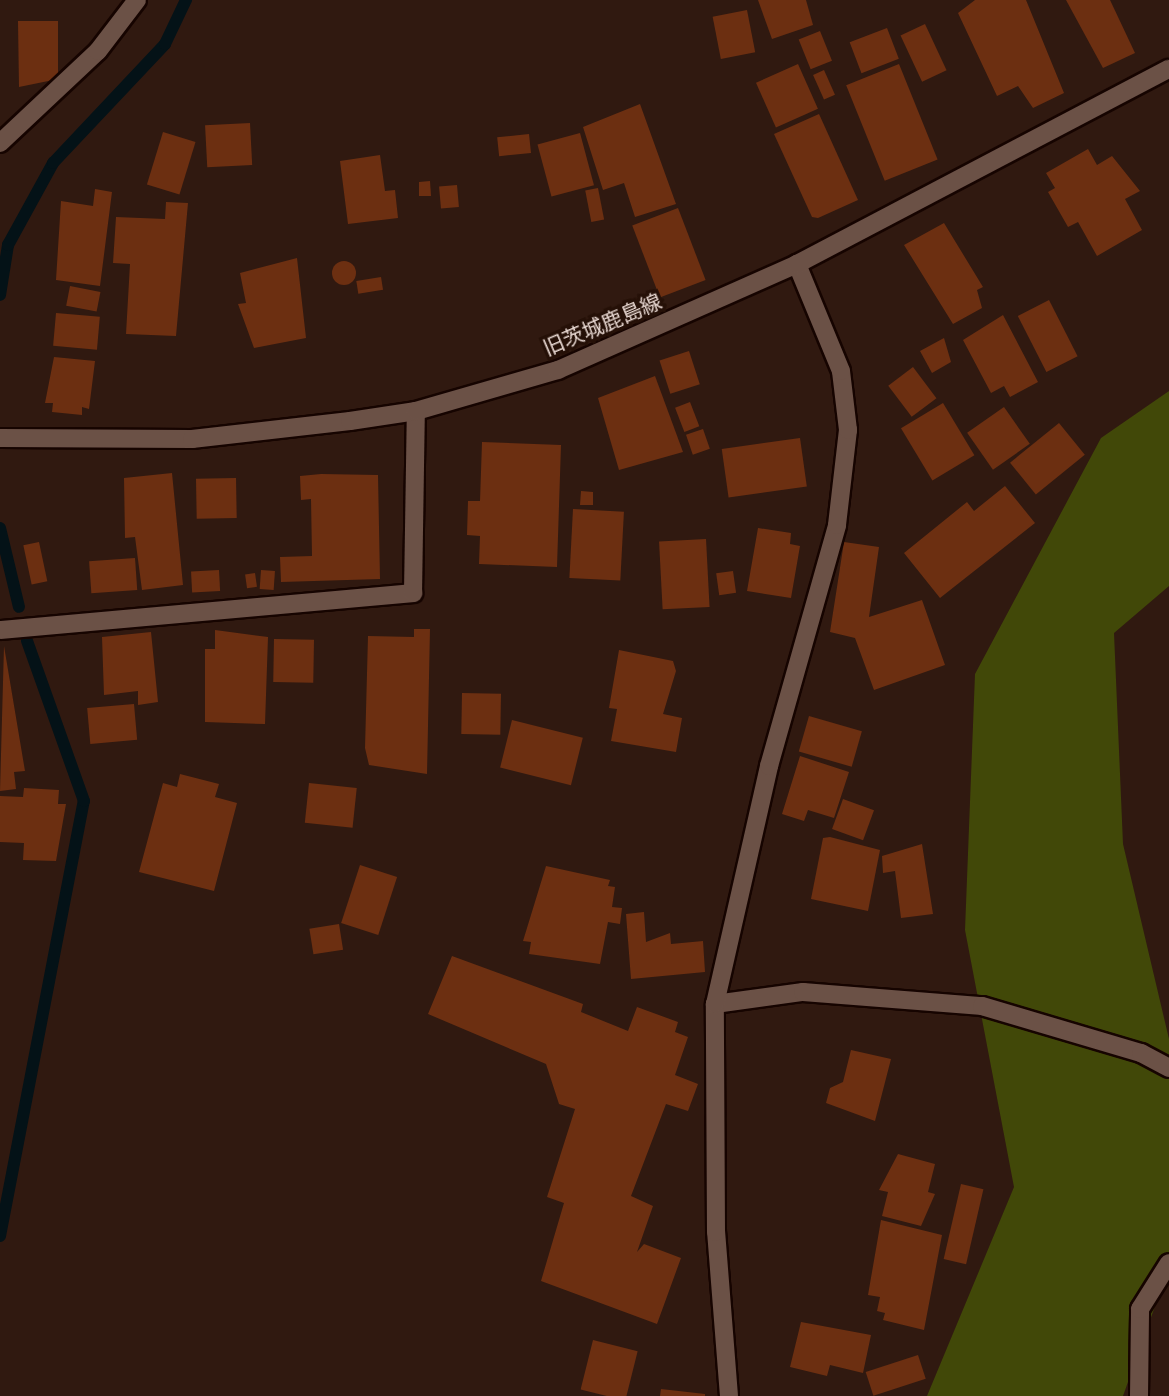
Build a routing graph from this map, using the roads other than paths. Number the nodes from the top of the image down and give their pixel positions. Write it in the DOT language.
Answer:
graph roads {
  1 [pos="137,0"];
  2 [pos="1169,69"];
  3 [pos="0,143"];
  4 [pos="797,264"];
  5 [pos="416,411"];
  6 [pos="0,438"];
  7 [pos="0,630"];
  8 [pos="715,1004"];
  9 [pos="1169,1068"];
  10 [pos="1169,1263"];
  11 [pos="729,1396"];
  12 [pos="1139,1396"];
  1 -- 3 [label="street"];
  2 -- 4 [label="street, 旧茨城鹿島線"];
  4 -- 5 [label="street, 旧茨城鹿島線"];
  4 -- 8 [label="street"];
  5 -- 6 [label="street, 旧茨城鹿島線"];
  5 -- 7 [label="street"];
  8 -- 9 [label="street"];
  8 -- 11 [label="street"];
  10 -- 12 [label="street"];
}
